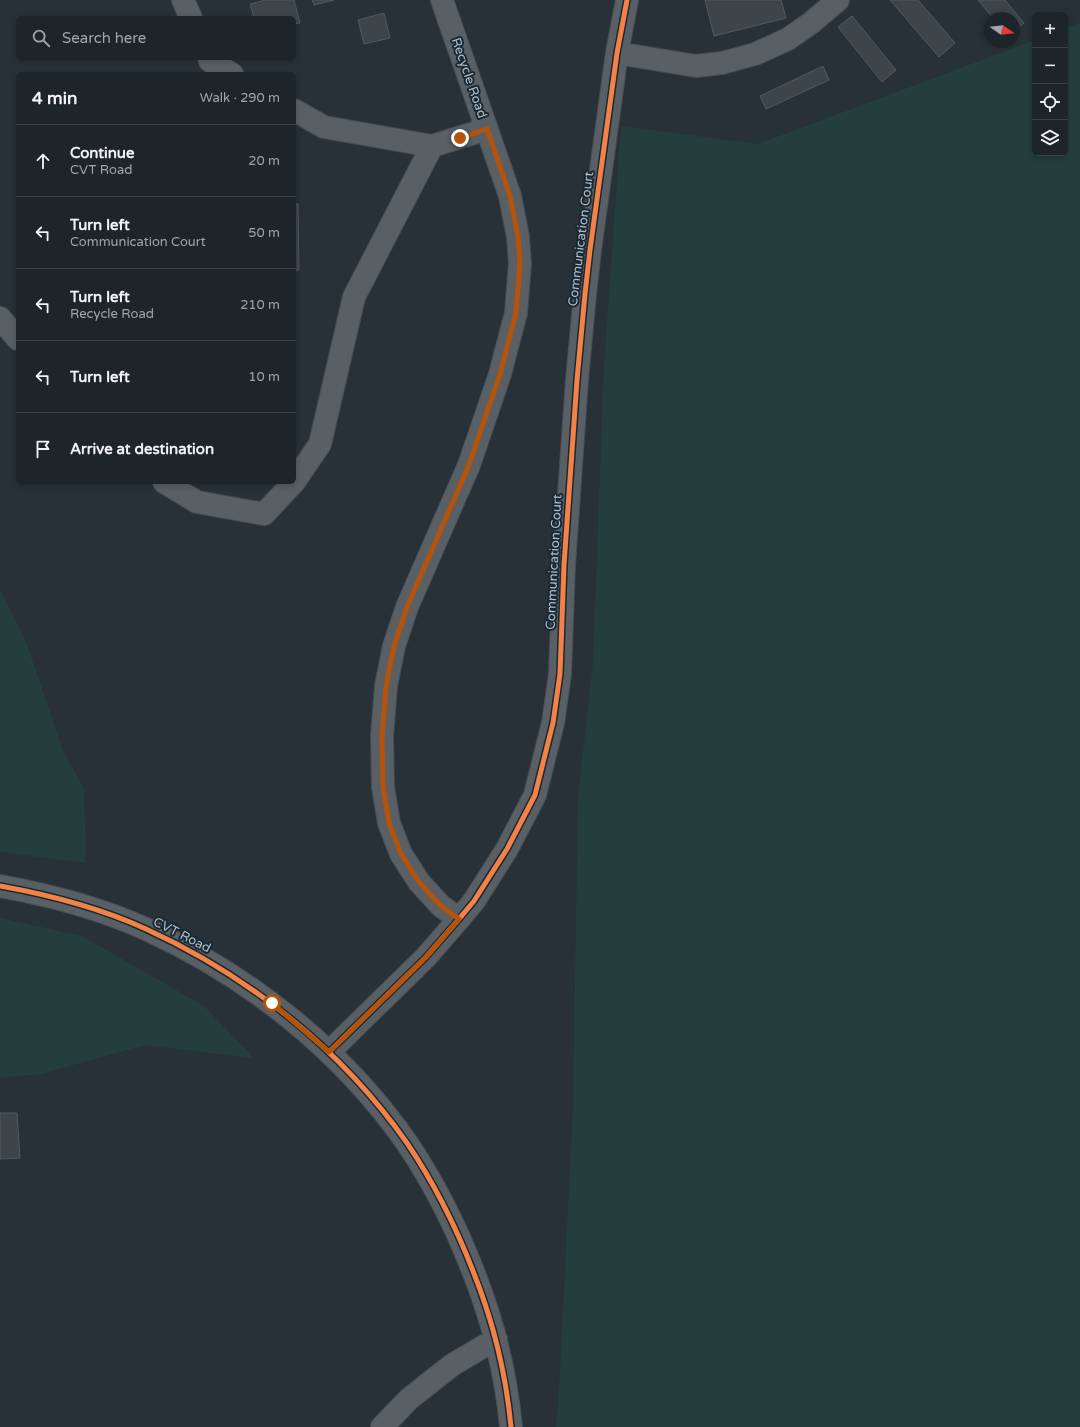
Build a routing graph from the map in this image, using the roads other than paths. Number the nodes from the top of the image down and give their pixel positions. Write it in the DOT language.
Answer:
graph roads {
  1 [pos="183,0"];
  2 [pos="442,0"];
  3 [pos="627,0"];
  4 [pos="838,0"];
  5 [pos="190,16"];
  6 [pos="617,52"];
  7 [pos="210,60"];
  8 [pos="229,72"];
  9 [pos="296,111"];
  10 [pos="487,129"];
  11 [pos="432,146"];
  12 [pos="0,318"];
  13 [pos="16,338"];
  14 [pos="296,479"];
  15 [pos="167,484"];
  16 [pos="292,484"];
  17 [pos="0,886"];
  18 [pos="459,919"];
  19 [pos="329,1052"];
  20 [pos="496,1339"];
  21 [pos="382,1427"];
  22 [pos="510,1427"];
  1 -- 5 [label="street"];
  2 -- 10 [label="street, Recycle Road"];
  3 -- 6 [label="street, Communication Court"];
  4 -- 6 [label="street"];
  6 -- 18 [label="street, Communication Court"];
  7 -- 8 [label="street"];
  9 -- 11 [label="street"];
  10 -- 11 [label="street"];
  10 -- 18 [label="street, Recycle Road"];
  11 -- 14 [label="street"];
  12 -- 13 [label="street"];
  15 -- 16 [label="street"];
  17 -- 19 [label="street, CVT Road"];
  18 -- 19 [label="street, Communication Court"];
  19 -- 20 [label="street, CVT Road"];
  20 -- 21 [label="street"];
  20 -- 22 [label="street, CVT Road"];
}
